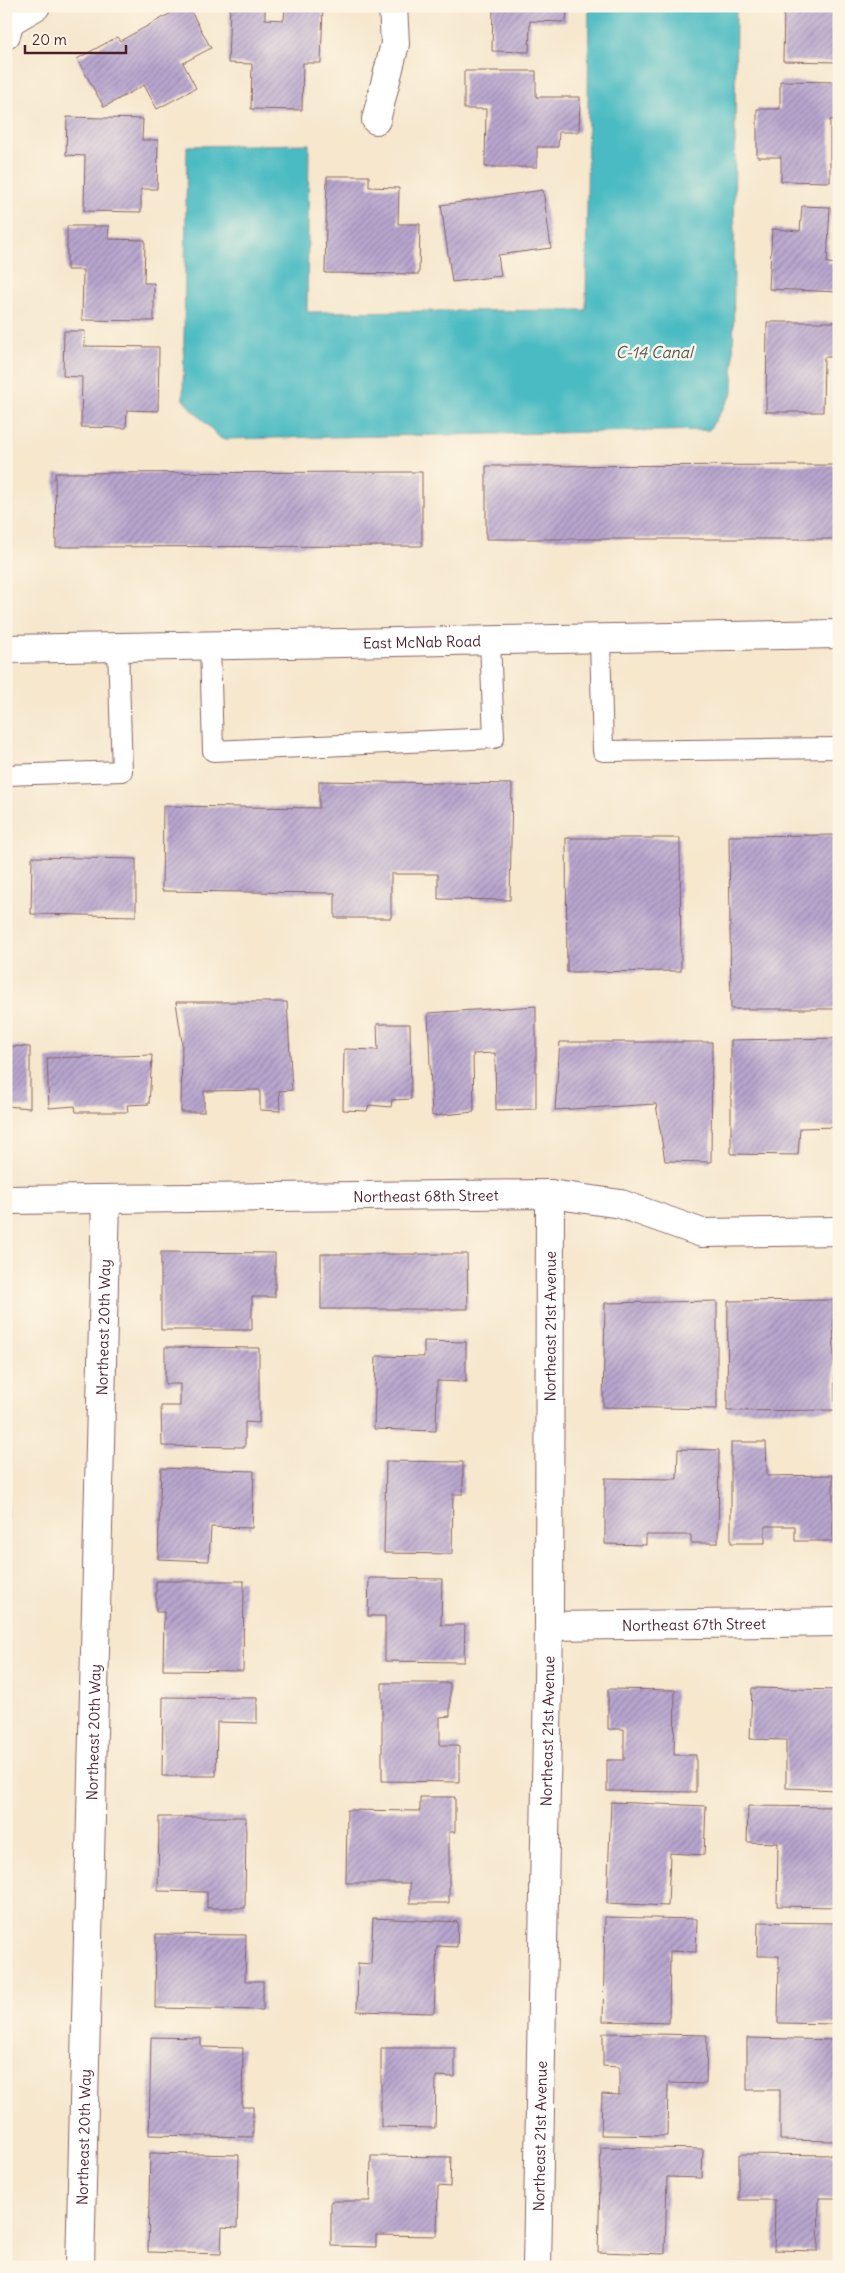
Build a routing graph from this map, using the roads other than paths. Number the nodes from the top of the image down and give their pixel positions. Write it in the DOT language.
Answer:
graph roads {
  1 [pos="36,6"];
  2 [pos="393,6"];
  3 [pos="8,28"];
  4 [pos="376,120"];
  5 [pos="839,634"];
  6 [pos="600,640"];
  7 [pos="490,641"];
  8 [pos="210,646"];
  9 [pos="118,647"];
  10 [pos="6,649"];
  11 [pos="839,748"];
  12 [pos="6,774"];
  13 [pos="550,1194"];
  14 [pos="106,1199"];
  15 [pos="6,1200"];
  16 [pos="839,1231"];
  17 [pos="839,1622"];
  18 [pos="548,1626"];
  19 [pos="80,2267"];
  20 [pos="537,2267"];
  1 -- 3 [label="street"];
  2 -- 4 [label="street"];
  5 -- 6 [label="street, East McNab Road"];
  6 -- 7 [label="street, East McNab Road"];
  6 -- 11 [label="lane"];
  7 -- 8 [label="street, East McNab Road"];
  7 -- 8 [label="lane"];
  8 -- 9 [label="street, East McNab Road"];
  9 -- 10 [label="street, East McNab Road"];
  9 -- 12 [label="lane"];
  13 -- 14 [label="street, Northeast 68th Street"];
  13 -- 16 [label="street, Northeast 68th Street"];
  13 -- 18 [label="street, Northeast 21st Avenue"];
  14 -- 15 [label="street, Northeast 68th Street"];
  14 -- 19 [label="street, Northeast 20th Way"];
  17 -- 18 [label="street, Northeast 67th Street"];
  18 -- 20 [label="street, Northeast 21st Avenue"];
}
